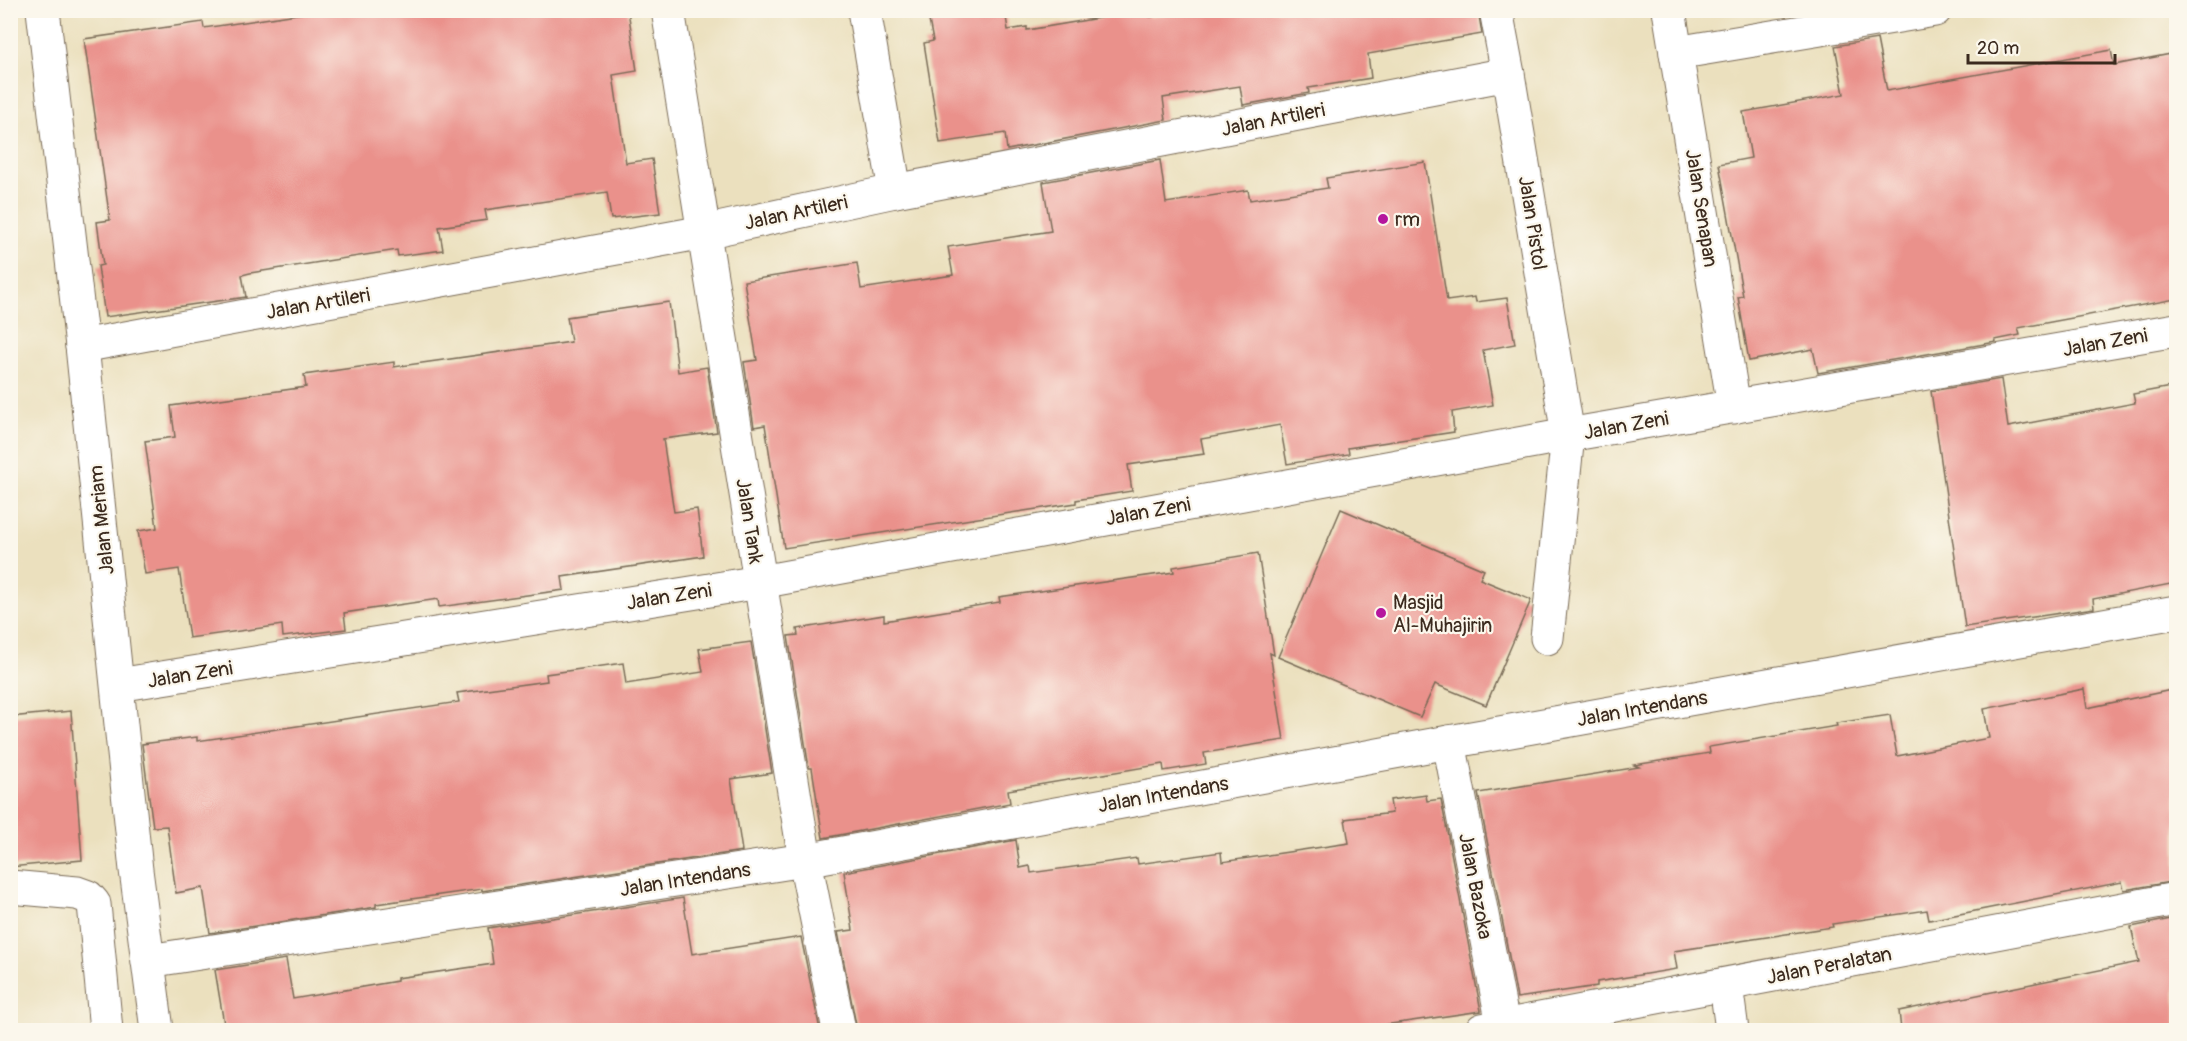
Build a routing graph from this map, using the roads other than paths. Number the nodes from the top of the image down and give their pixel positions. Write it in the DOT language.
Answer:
graph roads {
  1 [pos="42,10"];
  2 [pos="668,10"];
  3 [pos="864,10"];
  4 [pos="1496,10"];
  5 [pos="1669,10"];
  6 [pos="1935,10"];
  7 [pos="1676,53"];
  8 [pos="1508,74"];
  9 [pos="895,191"];
  10 [pos="704,232"];
  11 [pos="2176,330"];
  12 [pos="82,346"];
  13 [pos="1734,406"];
  14 [pos="1568,435"];
  15 [pos="760,582"];
  16 [pos="2176,612"];
  17 [pos="1546,638"];
  18 [pos="118,685"];
  19 [pos="1449,742"];
  20 [pos="805,860"];
  21 [pos="10,887"];
  22 [pos="2176,899"];
  23 [pos="148,962"];
  24 [pos="1726,985"];
  25 [pos="1497,1029"];
  26 [pos="106,1030"];
  27 [pos="157,1030"];
  28 [pos="839,1030"];
  29 [pos="1732,1030"];
  1 -- 12 [label="street, Jalan Meriam"];
  2 -- 10 [label="street, Jalan Tank"];
  3 -- 9 [label="street"];
  4 -- 8 [label="street, Jalan Pistol"];
  5 -- 7 [label="street, Jalan Senapan"];
  6 -- 7 [label="street"];
  7 -- 13 [label="street, Jalan Senapan"];
  8 -- 9 [label="street, Jalan Artileri"];
  8 -- 14 [label="street, Jalan Pistol"];
  9 -- 10 [label="street, Jalan Artileri"];
  10 -- 12 [label="street, Jalan Artileri"];
  10 -- 15 [label="street, Jalan Tank"];
  11 -- 13 [label="street, Jalan Zeni"];
  12 -- 18 [label="street, Jalan Meriam"];
  13 -- 14 [label="street, Jalan Zeni"];
  14 -- 15 [label="street, Jalan Zeni"];
  14 -- 17 [label="street, Jalan Pistol"];
  15 -- 18 [label="street, Jalan Zeni"];
  15 -- 20 [label="street, Jalan Tank"];
  16 -- 19 [label="street, Jalan Intendans"];
  18 -- 23 [label="street, Jalan Meriam"];
  19 -- 20 [label="street, Jalan Intendans"];
  19 -- 25 [label="street, Jalan Bazoka"];
  20 -- 23 [label="street, Jalan Intendans"];
  20 -- 28 [label="street, Jalan Tank"];
  21 -- 26 [label="street"];
  22 -- 24 [label="street, Jalan Peralatan"];
  23 -- 27 [label="street, Jalan Meriam"];
  24 -- 25 [label="street, Jalan Peralatan"];
  24 -- 29 [label="street"];
}
